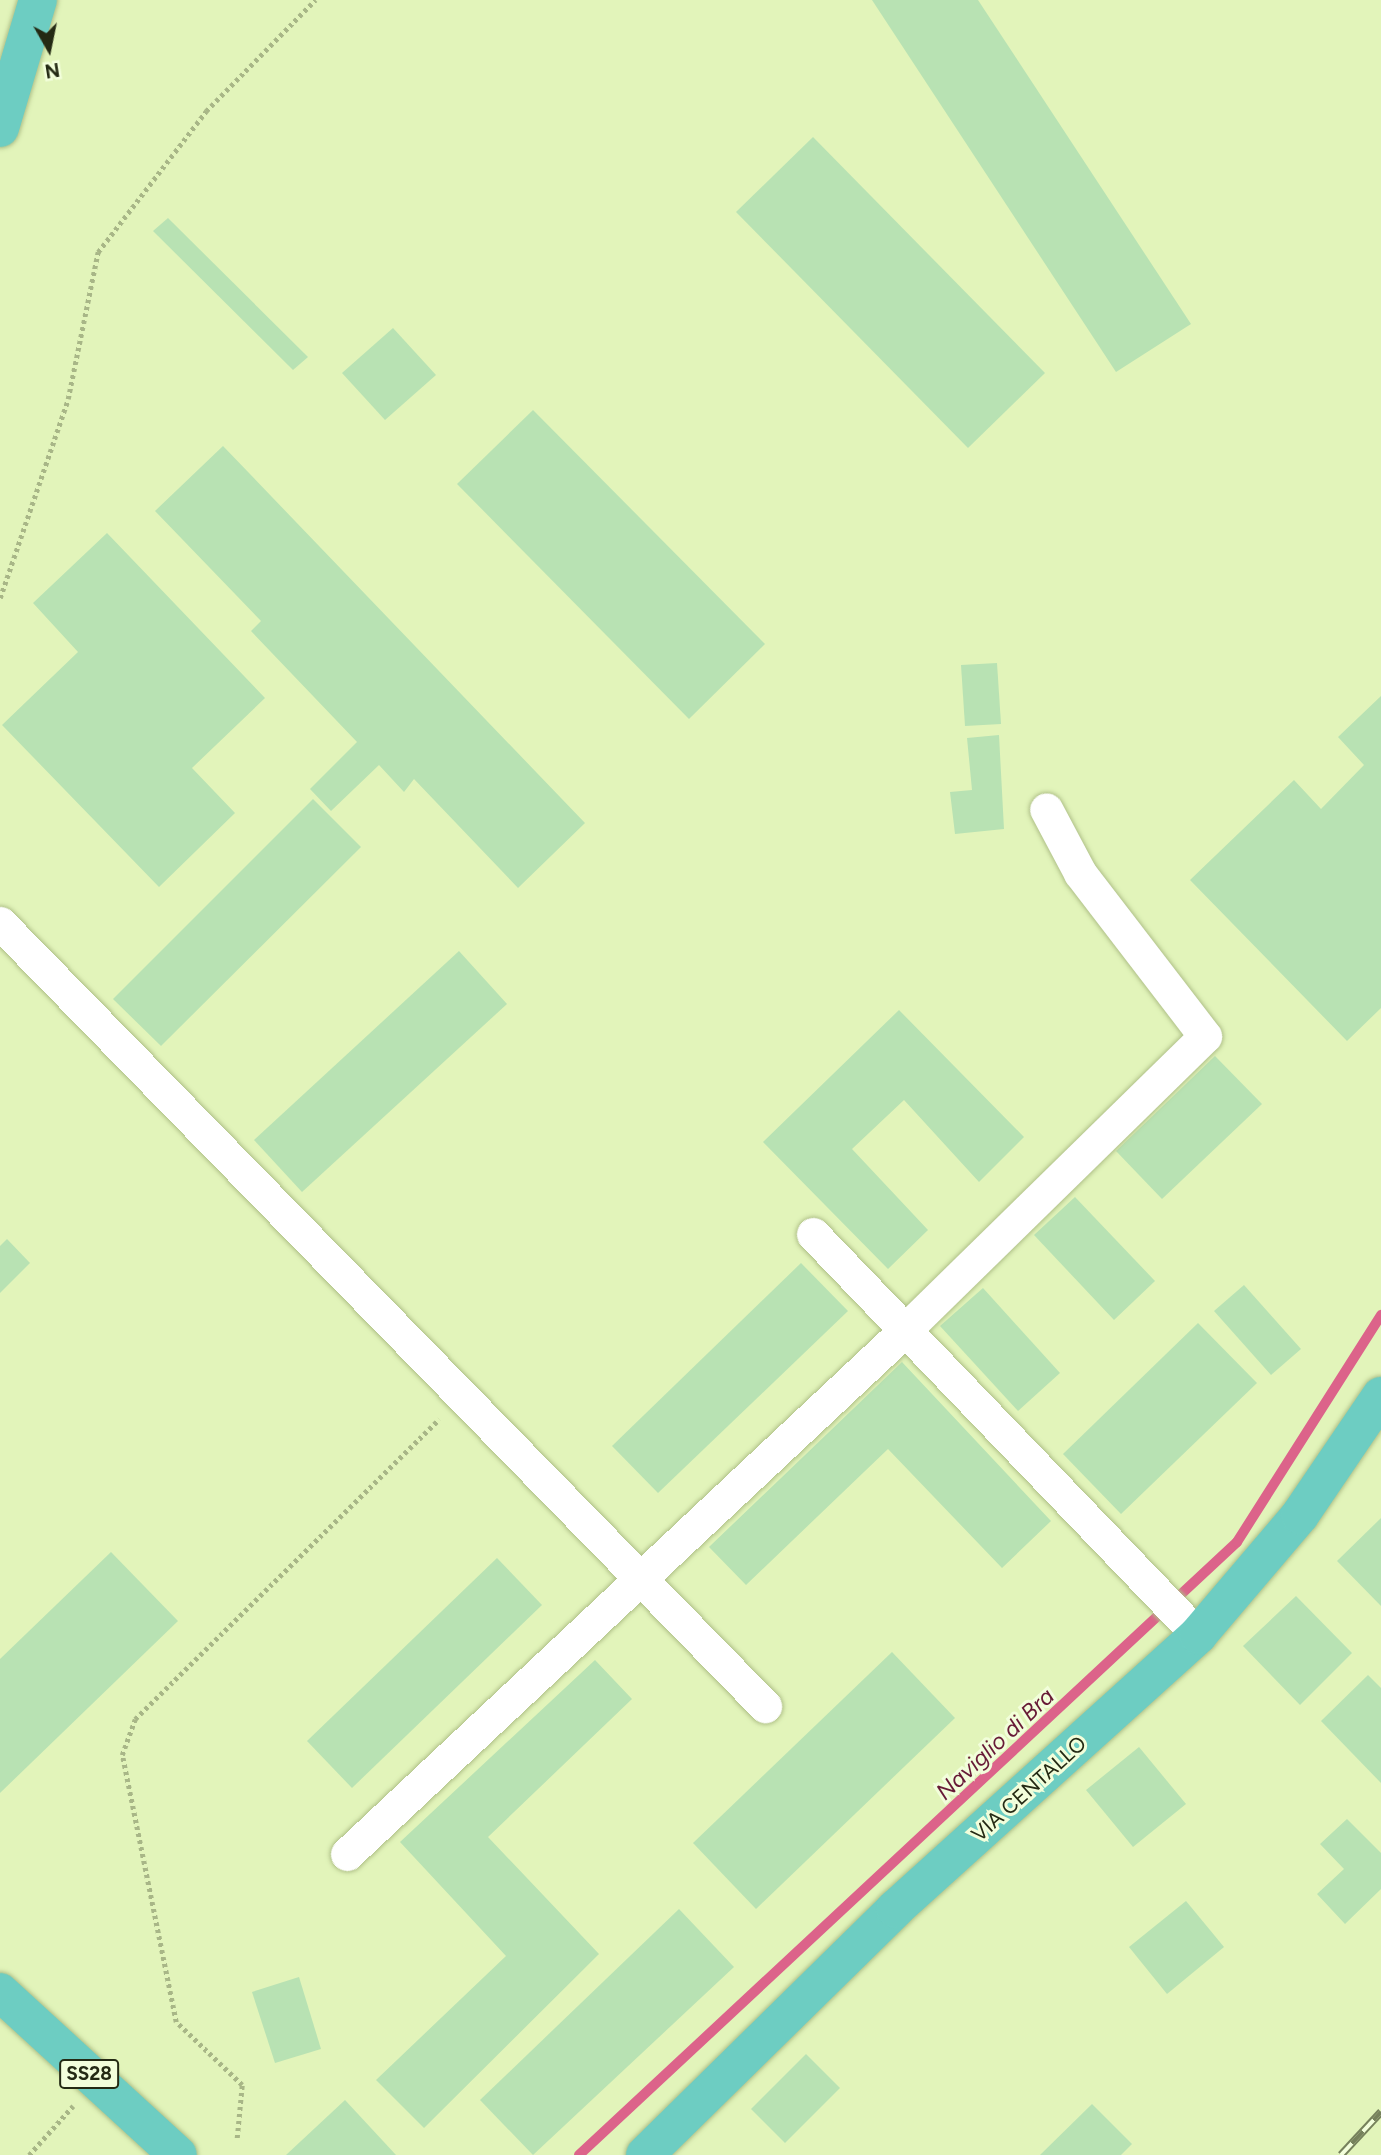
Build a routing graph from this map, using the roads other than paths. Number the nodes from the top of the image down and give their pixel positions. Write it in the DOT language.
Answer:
graph roads {
  1 [pos="38,0"];
  2 [pos="0,128"];
  3 [pos="1046,809"];
  4 [pos="0,923"];
  5 [pos="813,1234"];
  6 [pos="902,1333"];
  7 [pos="1381,1396"];
  8 [pos="637,1576"];
  9 [pos="1192,1629"];
  10 [pos="765,1706"];
  11 [pos="347,1854"];
  12 [pos="0,1992"];
  13 [pos="178,2155"];
  14 [pos="645,2155"];
  1 -- 2 [label="main road"];
  3 -- 6 [label="lane"];
  4 -- 8 [label="lane"];
  5 -- 6 [label="lane"];
  6 -- 8 [label="lane"];
  6 -- 9 [label="lane"];
  7 -- 9 [label="main road, VIA CENTALLO"];
  8 -- 10 [label="lane"];
  8 -- 11 [label="lane"];
  9 -- 14 [label="main road, VIA CENTALLO"];
  12 -- 13 [label="main road, SS28"];
}
